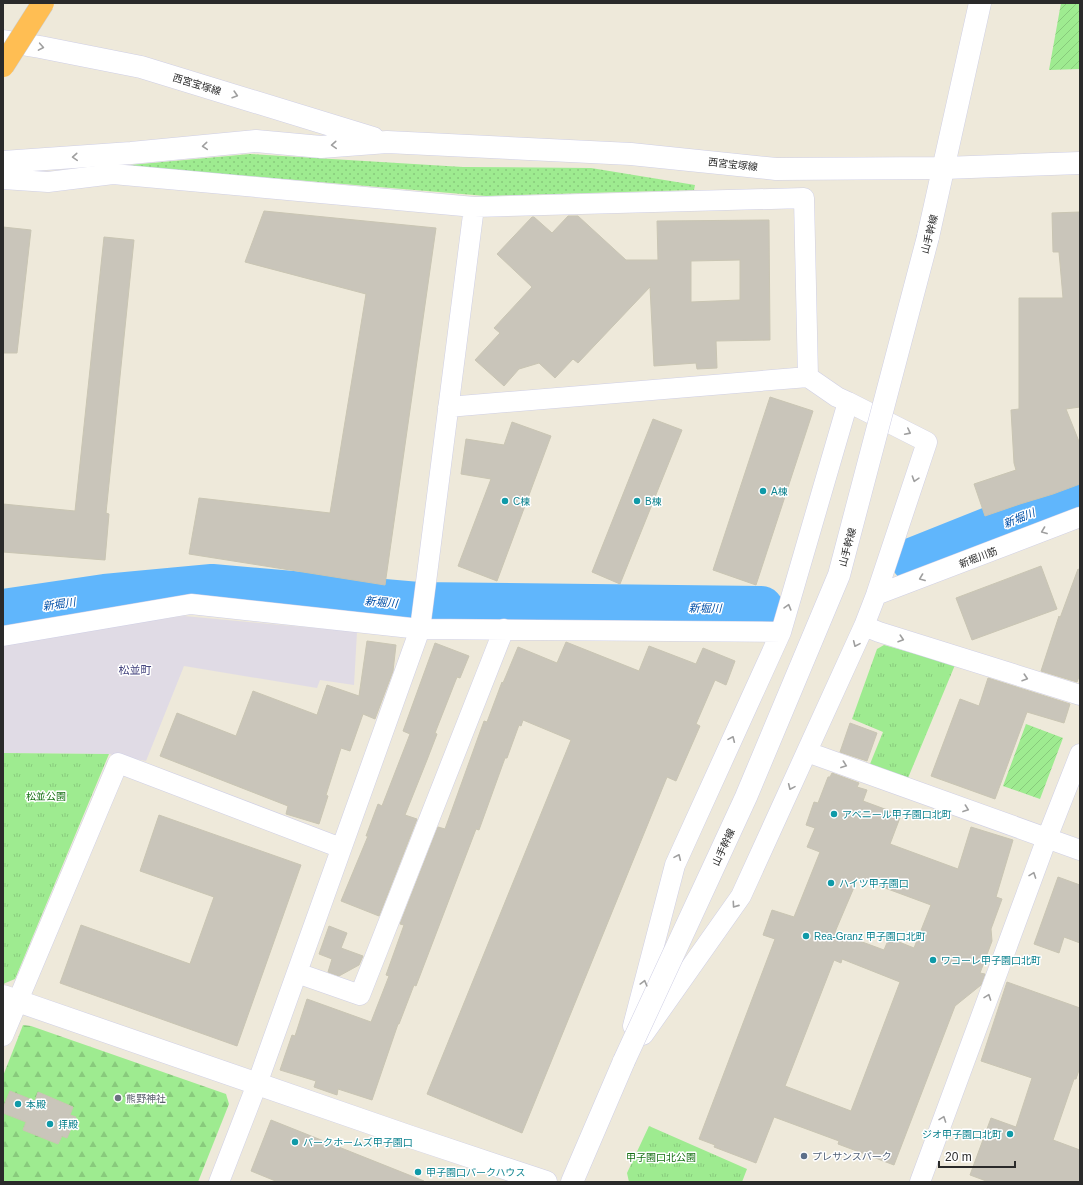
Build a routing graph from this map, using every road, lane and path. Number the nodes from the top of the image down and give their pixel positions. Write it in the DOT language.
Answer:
graph roads {
  1 [pos="42,3"];
  2 [pos="980,3"];
  3 [pos="3,41"];
  4 [pos="3,66"];
  5 [pos="387,142"];
  6 [pos="3,162"];
  7 [pos="1080,163"];
  8 [pos="944,168"];
  9 [pos="3,179"];
  10 [pos="474,207"];
  11 [pos="808,377"];
  12 [pos="848,402"];
  13 [pos="448,407"];
  14 [pos="1080,517"];
  15 [pos="876,595"];
  16 [pos="421,624"];
  17 [pos="864,626"];
  18 [pos="504,629"];
  19 [pos="781,632"];
  20 [pos="3,636"];
  21 [pos="1080,695"];
  22 [pos="807,752"];
  23 [pos="1080,754"];
  24 [pos="1047,838"];
  25 [pos="341,848"];
  26 [pos="1080,850"];
  27 [pos="297,973"];
  28 [pos="10,998"];
  29 [pos="3,1036"];
  30 [pos="624,1061"];
  31 [pos="257,1084"];
  32 [pos="219,1182"];
  33 [pos="546,1182"];
  34 [pos="572,1182"];
  35 [pos="920,1182"];
  1 -- 4 [label="highway, bridge"];
  2 -- 8 [label="street, 山手幹線"];
  3 -- 5 [label="street, 西宮宝塚線, one-way"];
  5 -- 6 [label="street, 西宮宝塚線, one-way"];
  5 -- 8 [label="street, 西宮宝塚線"];
  7 -- 8 [label="street, 西宮宝塚線"];
  8 -- 30 [label="street, 山手幹線, bridge"];
  9 -- 10 [label="street"];
  10 -- 11 [label="street"];
  10 -- 13 [label="street"];
  11 -- 12 [label="street"];
  11 -- 13 [label="street"];
  12 -- 15 [label="street, one-way"];
  19 -- 12 [label="street, one-way"];
  13 -- 16 [label="street"];
  14 -- 15 [label="street, 新堀川筋, one-way"];
  15 -- 17 [label="street"];
  16 -- 18 [label="street"];
  16 -- 20 [label="street"];
  16 -- 25 [label="street"];
  17 -- 21 [label="street, one-way"];
  17 -- 22 [label="street, one-way"];
  18 -- 19 [label="street"];
  18 -- 27 [label="street"];
  30 -- 19 [label="street, one-way"];
  22 -- 24 [label="street, one-way"];
  22 -- 30 [label="street, one-way"];
  23 -- 24 [label="street"];
  24 -- 26 [label="street"];
  35 -- 24 [label="street, one-way"];
  25 -- 27 [label="street"];
  25 -- 28 [label="street"];
  27 -- 31 [label="street"];
  28 -- 29 [label="street"];
  28 -- 31 [label="street"];
  30 -- 34 [label="street, 山手幹線"];
  31 -- 32 [label="street"];
  31 -- 33 [label="street"];
}
